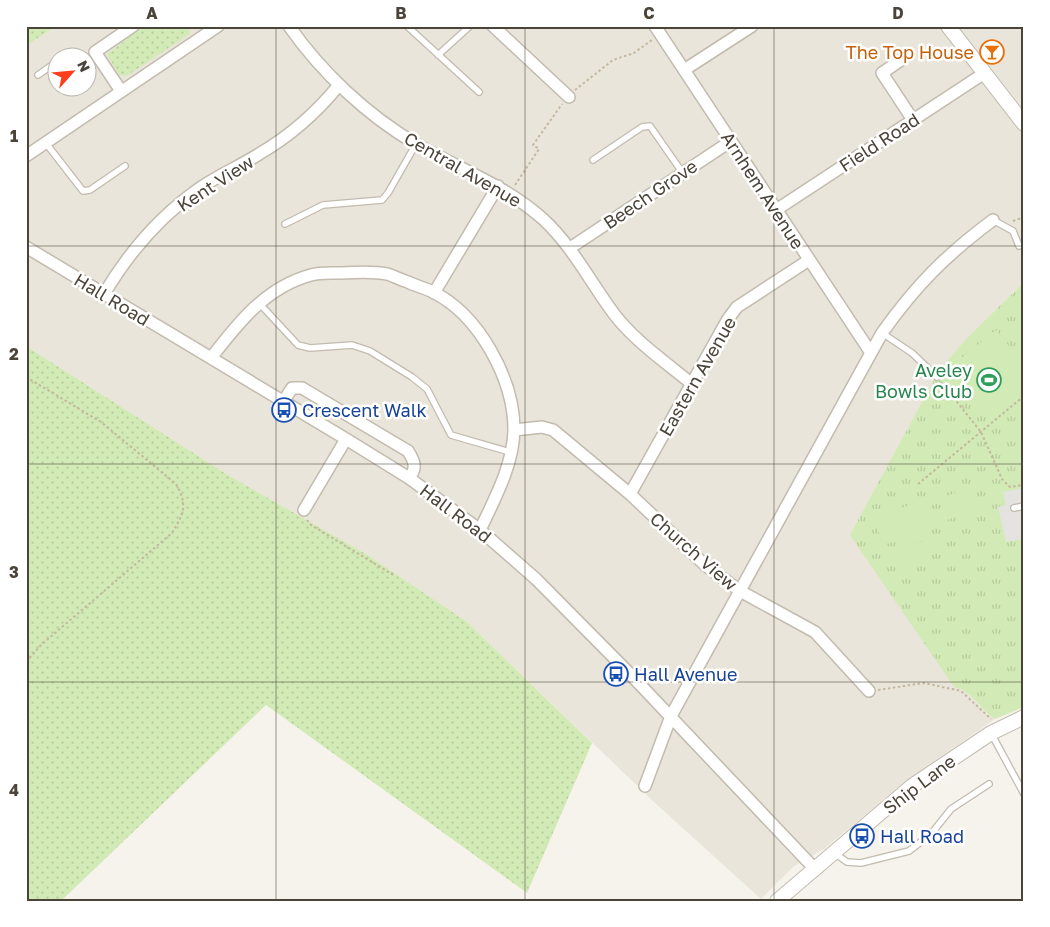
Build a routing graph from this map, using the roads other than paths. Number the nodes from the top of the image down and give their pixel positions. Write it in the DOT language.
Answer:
graph roads {
  1 [pos="133,26"];
  2 [pos="218,26"];
  3 [pos="289,26"];
  4 [pos="406,26"];
  5 [pos="470,26"];
  6 [pos="493,26"];
  7 [pos="655,26"];
  8 [pos="752,26"];
  9 [pos="948,26"];
  10 [pos="98,50"];
  11 [pos="438,55"];
  12 [pos="900,60"];
  13 [pos="98,63"];
  14 [pos="48,68"];
  15 [pos="684,70"];
  16 [pos="38,74"];
  17 [pos="983,74"];
  18 [pos="340,85"];
  19 [pos="121,91"];
  20 [pos="479,92"];
  21 [pos="569,97"];
  22 [pos="1021,117"];
  23 [pos="913,120"];
  24 [pos="730,141"];
  25 [pos="45,142"];
  26 [pos="416,144"];
  27 [pos="27,155"];
  28 [pos="593,160"];
  29 [pos="125,166"];
  30 [pos="682,172"];
  31 [pos="498,186"];
  32 [pos="776,210"];
  33 [pos="993,220"];
  34 [pos="285,224"];
  35 [pos="1019,246"];
  36 [pos="26,247"];
  37 [pos="570,248"];
  38 [pos="809,260"];
  39 [pos="434,293"];
  40 [pos="104,294"];
  41 [pos="259,302"];
  42 [pos="882,333"];
  43 [pos="871,353"];
  44 [pos="211,358"];
  45 [pos="937,377"];
  46 [pos="692,384"];
  47 [pos="283,402"];
  48 [pos="514,430"];
  49 [pos="346,440"];
  50 [pos="510,452"];
  51 [pos="409,478"];
  52 [pos="630,494"];
  53 [pos="1024,506"];
  54 [pos="1014,508"];
  55 [pos="304,510"];
  56 [pos="480,530"];
  57 [pos="740,591"];
  58 [pos="869,691"];
  59 [pos="671,716"];
  60 [pos="1024,717"];
  61 [pos="997,730"];
  62 [pos="990,784"];
  63 [pos="645,786"];
  64 [pos="1024,794"];
  65 [pos="833,852"];
  66 [pos="814,868"];
  67 [pos="777,901"];
  1 -- 10 [label="street"];
  2 -- 19 [label="street"];
  3 -- 18 [label="street, Central Avenue"];
  4 -- 11 [label="lane"];
  5 -- 11 [label="lane"];
  6 -- 21 [label="street"];
  7 -- 15 [label="street, Arnhem Avenue"];
  8 -- 15 [label="street"];
  9 -- 17 [label="street"];
  11 -- 20 [label="lane"];
  12 -- 23 [label="street"];
  13 -- 19 [label="street"];
  14 -- 16 [label="lane"];
  15 -- 24 [label="street, Arnhem Avenue"];
  17 -- 22 [label="street"];
  17 -- 23 [label="street, Field Road"];
  18 -- 26 [label="street, Central Avenue"];
  18 -- 40 [label="street, Kent View"];
  19 -- 25 [label="street"];
  23 -- 32 [label="street, Field Road"];
  24 -- 30 [label="street, Beech Grove"];
  24 -- 32 [label="street, Arnhem Avenue"];
  25 -- 27 [label="street"];
  25 -- 29 [label="lane"];
  26 -- 31 [label="street, Central Avenue"];
  26 -- 34 [label="lane"];
  28 -- 30 [label="lane"];
  30 -- 37 [label="street, Beech Grove"];
  31 -- 37 [label="street, Central Avenue"];
  31 -- 39 [label="street"];
  32 -- 38 [label="street, Arnhem Avenue"];
  33 -- 35 [label="lane"];
  33 -- 42 [label="street"];
  36 -- 40 [label="street, Hall Road"];
  37 -- 46 [label="street, Central Avenue"];
  38 -- 43 [label="street, Arnhem Avenue"];
  38 -- 46 [label="street, Eastern Avenue"];
  39 -- 41 [label="street"];
  39 -- 48 [label="street"];
  40 -- 44 [label="street, Hall Road"];
  41 -- 44 [label="street"];
  41 -- 50 [label="lane"];
  42 -- 43 [label="street"];
  42 -- 45 [label="lane"];
  43 -- 57 [label="street"];
  44 -- 47 [label="street, Hall Road"];
  46 -- 52 [label="street, Eastern Avenue"];
  47 -- 49 [label="street, Hall Road"];
  47 -- 51 [label="street"];
  48 -- 50 [label="street"];
  48 -- 52 [label="street, Church View"];
  49 -- 51 [label="street, Hall Road"];
  49 -- 55 [label="street"];
  50 -- 56 [label="street"];
  51 -- 56 [label="street, Hall Road"];
  52 -- 57 [label="street, Church View"];
  53 -- 54 [label="lane"];
  56 -- 59 [label="street, Hall Road"];
  57 -- 58 [label="street, Church View"];
  57 -- 59 [label="street"];
  59 -- 63 [label="street"];
  59 -- 66 [label="street, Hall Road"];
  60 -- 61 [label="street, Ship Lane"];
  61 -- 64 [label="lane"];
  61 -- 65 [label="street, Ship Lane"];
  62 -- 65 [label="lane"];
  65 -- 66 [label="street, Ship Lane"];
  66 -- 67 [label="street, Ship Lane"];
}
